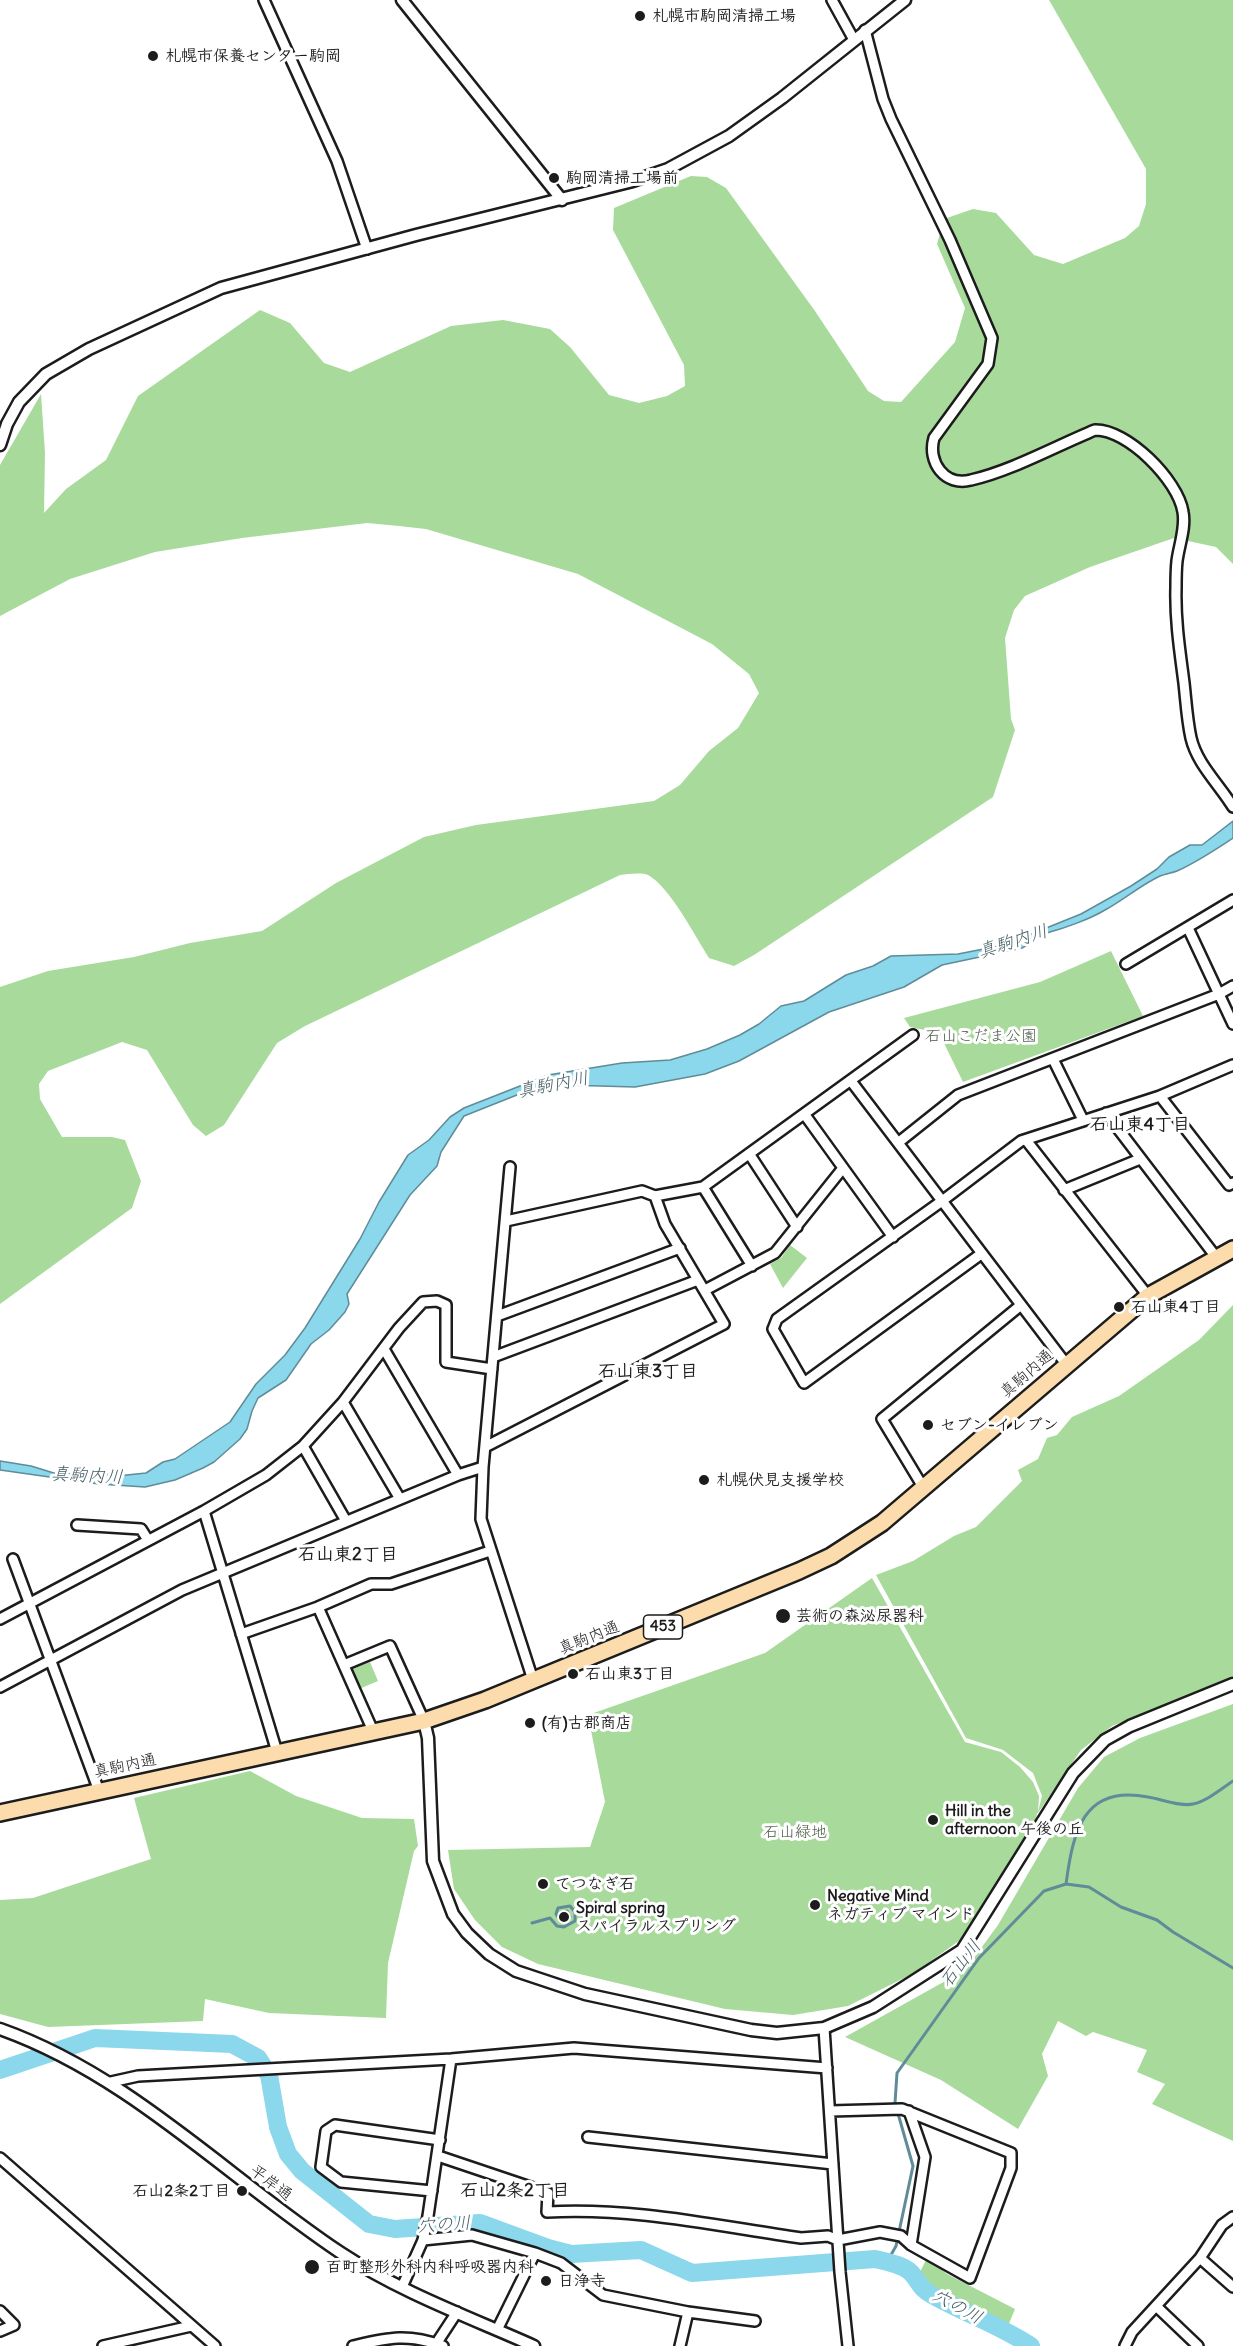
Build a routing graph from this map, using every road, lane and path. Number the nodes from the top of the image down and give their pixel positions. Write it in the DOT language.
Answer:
graph roads {
  1 [pos="264,0"];
  2 [pos="402,0"];
  3 [pos="832,0"];
  4 [pos="905,0"];
  5 [pos="865,30"];
  6 [pos="854,40"];
  7 [pos="562,200"];
  8 [pos="367,249"];
  9 [pos="0,446"];
  10 [pos="1233,807"];
  11 [pos="1233,900"];
  12 [pos="1188,928"];
  13 [pos="1126,964"];
  14 [pos="1233,986"];
  15 [pos="1219,994"];
  16 [pos="1233,1024"];
  17 [pos="913,1035"];
  18 [pos="1053,1059"];
  19 [pos="1233,1065"];
  20 [pos="851,1081"];
  21 [pos="1160,1096"];
  22 [pos="1106,1113"];
  23 [pos="805,1115"];
  24 [pos="1083,1120"];
  25 [pos="1026,1140"];
  26 [pos="899,1142"];
  27 [pos="750,1155"];
  28 [pos="1140,1159"];
  29 [pos="510,1167"];
  30 [pos="843,1168"];
  31 [pos="1233,1183"];
  32 [pos="703,1187"];
  33 [pos="1064,1190"];
  34 [pos="655,1196"];
  35 [pos="942,1201"];
  36 [pos="506,1221"];
  37 [pos="797,1227"];
  38 [pos="893,1237"];
  39 [pos="680,1248"];
  40 [pos="1233,1249"];
  41 [pos="981,1254"];
  42 [pos="1216,1257"];
  43 [pos="752,1266"];
  44 [pos="698,1280"];
  45 [pos="705,1290"];
  46 [pos="1148,1296"];
  47 [pos="1021,1305"];
  48 [pos="497,1316"];
  49 [pos="384,1349"];
  50 [pos="493,1357"];
  51 [pos="1066,1364"];
  52 [pos="492,1369"];
  53 [pos="343,1402"];
  54 [pos="303,1446"];
  55 [pos="486,1447"];
  56 [pos="483,1467"];
  57 [pos="458,1475"];
  58 [pos="923,1487"];
  59 [pos="400,1499"];
  60 [pos="204,1511"];
  61 [pos="346,1521"];
  62 [pos="77,1525"];
  63 [pos="148,1540"];
  64 [pos="490,1551"];
  65 [pos="13,1559"];
  66 [pos="222,1574"];
  67 [pos="29,1603"];
  68 [pos="318,1607"];
  69 [pos="0,1619"];
  70 [pos="240,1634"];
  71 [pos="50,1660"];
  72 [pos="344,1665"];
  73 [pos="533,1680"];
  74 [pos="1233,1684"];
  75 [pos="0,1687"];
  76 [pos="424,1721"];
  77 [pos="373,1731"];
  78 [pos="277,1752"];
  79 [pos="99,1791"];
  80 [pos="0,1813"];
  81 [pos="824,2028"];
  82 [pos="0,2029"];
  83 [pos="451,2059"];
  84 [pos="827,2068"];
  85 [pos="111,2082"];
  86 [pos="905,2110"];
  87 [pos="830,2111"];
  88 [pos="588,2137"];
  89 [pos="440,2140"];
  90 [pos="438,2156"];
  91 [pos="0,2158"];
  92 [pos="833,2164"];
  93 [pos="432,2191"];
  94 [pos="1233,2217"];
  95 [pos="424,2237"];
  96 [pos="838,2244"];
  97 [pos="910,2245"];
  98 [pos="535,2253"];
  99 [pos="1200,2258"];
  100 [pos="402,2288"];
  101 [pos="1233,2288"];
  102 [pos="1156,2306"];
  103 [pos="0,2311"];
  104 [pos="457,2312"];
  105 [pos="688,2312"];
  106 [pos="755,2321"];
  107 [pos="191,2326"];
  108 [pos="497,2330"];
  109 [pos="0,2331"];
  110 [pos="439,2345"];
  111 [pos="103,2346"];
  112 [pos="214,2346"];
  113 [pos="353,2346"];
  114 [pos="534,2346"];
  115 [pos="680,2346"];
  116 [pos="848,2346"];
  117 [pos="1125,2346"];
  118 [pos="1198,2346"];
  1 -- 8 [label="street"];
  2 -- 7 [label="street"];
  3 -- 6 [label="street"];
  4 -- 5 [label="street"];
  5 -- 6 [label="street"];
  5 -- 10 [label="street"];
  6 -- 7 [label="street"];
  7 -- 8 [label="street"];
  8 -- 9 [label="street"];
  11 -- 12 [label="street"];
  12 -- 13 [label="street"];
  12 -- 15 [label="street"];
  14 -- 15 [label="street"];
  15 -- 16 [label="street"];
  15 -- 18 [label="street"];
  17 -- 20 [label="street"];
  18 -- 24 [label="street"];
  18 -- 26 [label="street"];
  19 -- 21 [label="street"];
  20 -- 23 [label="street"];
  20 -- 26 [label="street"];
  21 -- 22 [label="street"];
  21 -- 31 [label="street"];
  22 -- 24 [label="street"];
  22 -- 28 [label="street"];
  23 -- 27 [label="street"];
  23 -- 30 [label="street"];
  24 -- 25 [label="street"];
  25 -- 33 [label="street"];
  25 -- 35 [label="street"];
  26 -- 35 [label="street"];
  27 -- 32 [label="street"];
  27 -- 37 [label="street"];
  28 -- 33 [label="street"];
  28 -- 42 [label="street"];
  29 -- 36 [label="street"];
  30 -- 37 [label="street"];
  30 -- 38 [label="street"];
  32 -- 34 [label="street"];
  32 -- 43 [label="street"];
  33 -- 46 [label="street"];
  34 -- 36 [label="street"];
  34 -- 39 [label="street"];
  35 -- 38 [label="street"];
  35 -- 41 [label="street"];
  36 -- 48 [label="street"];
  37 -- 43 [label="street"];
  38 -- 41 [label="street"];
  39 -- 44 [label="street"];
  39 -- 48 [label="street"];
  40 -- 42 [label="highway, 真駒内通 / 453"];
  41 -- 47 [label="street"];
  42 -- 46 [label="highway, 真駒内通 / 453"];
  43 -- 45 [label="street"];
  44 -- 45 [label="street"];
  44 -- 50 [label="street"];
  45 -- 55 [label="street"];
  46 -- 51 [label="highway, 真駒内通 / 453"];
  47 -- 51 [label="street"];
  47 -- 58 [label="street"];
  48 -- 50 [label="street"];
  49 -- 52 [label="street"];
  49 -- 53 [label="street"];
  49 -- 57 [label="street"];
  50 -- 52 [label="street"];
  51 -- 58 [label="highway, 真駒内通 / 453"];
  52 -- 55 [label="street"];
  53 -- 54 [label="street"];
  53 -- 59 [label="street"];
  54 -- 60 [label="street"];
  54 -- 61 [label="street"];
  55 -- 56 [label="street"];
  56 -- 57 [label="street"];
  56 -- 64 [label="street"];
  57 -- 59 [label="street"];
  58 -- 73 [label="highway, 真駒内通 / 453"];
  59 -- 61 [label="street"];
  60 -- 63 [label="street"];
  60 -- 66 [label="street"];
  61 -- 66 [label="street"];
  62 -- 63 [label="street"];
  63 -- 67 [label="street"];
  64 -- 68 [label="street"];
  64 -- 73 [label="street"];
  65 -- 67 [label="street"];
  66 -- 70 [label="street"];
  66 -- 71 [label="street"];
  67 -- 69 [label="street"];
  67 -- 71 [label="street"];
  68 -- 70 [label="street"];
  68 -- 72 [label="street"];
  70 -- 78 [label="street"];
  71 -- 75 [label="street"];
  71 -- 79 [label="street"];
  72 -- 76 [label="street"];
  72 -- 77 [label="street"];
  73 -- 76 [label="highway, 真駒内通 / 453"];
  74 -- 81 [label="street"];
  76 -- 77 [label="highway, 真駒内通 / 453"];
  76 -- 81 [label="street"];
  77 -- 78 [label="highway, 真駒内通 / 453"];
  78 -- 79 [label="highway, 真駒内通 / 453"];
  79 -- 80 [label="highway, 真駒内通 / 453"];
  81 -- 84 [label="street"];
  82 -- 85 [label="street, 平岸通"];
  83 -- 84 [label="street"];
  83 -- 85 [label="street"];
  83 -- 89 [label="street"];
  84 -- 87 [label="street"];
  85 -- 100 [label="street, 平岸通"];
  86 -- 87 [label="street"];
  86 -- 97 [label="street"];
  86 -- 97 [label="street"];
  87 -- 92 [label="street"];
  88 -- 92 [label="street"];
  89 -- 90 [label="street"];
  89 -- 93 [label="street"];
  90 -- 93 [label="street"];
  90 -- 96 [label="street"];
  91 -- 107 [label="street"];
  92 -- 96 [label="street"];
  93 -- 95 [label="street"];
  94 -- 99 [label="street"];
  95 -- 98 [label="street"];
  95 -- 100 [label="street"];
  96 -- 97 [label="street"];
  96 -- 116 [label="street"];
  98 -- 105 [label="street"];
  98 -- 108 [label="street"];
  99 -- 101 [label="street"];
  99 -- 102 [label="street"];
  100 -- 104 [label="street, 平岸通"];
  102 -- 117 [label="street"];
  102 -- 118 [label="street"];
  103 -- 109 [label="street"];
  104 -- 108 [label="street, 平岸通"];
  104 -- 110 [label="street"];
  105 -- 106 [label="street"];
  105 -- 115 [label="street"];
  107 -- 111 [label="street"];
  107 -- 112 [label="street"];
  108 -- 114 [label="street, 平岸通"];
  110 -- 113 [label="street"];
}
